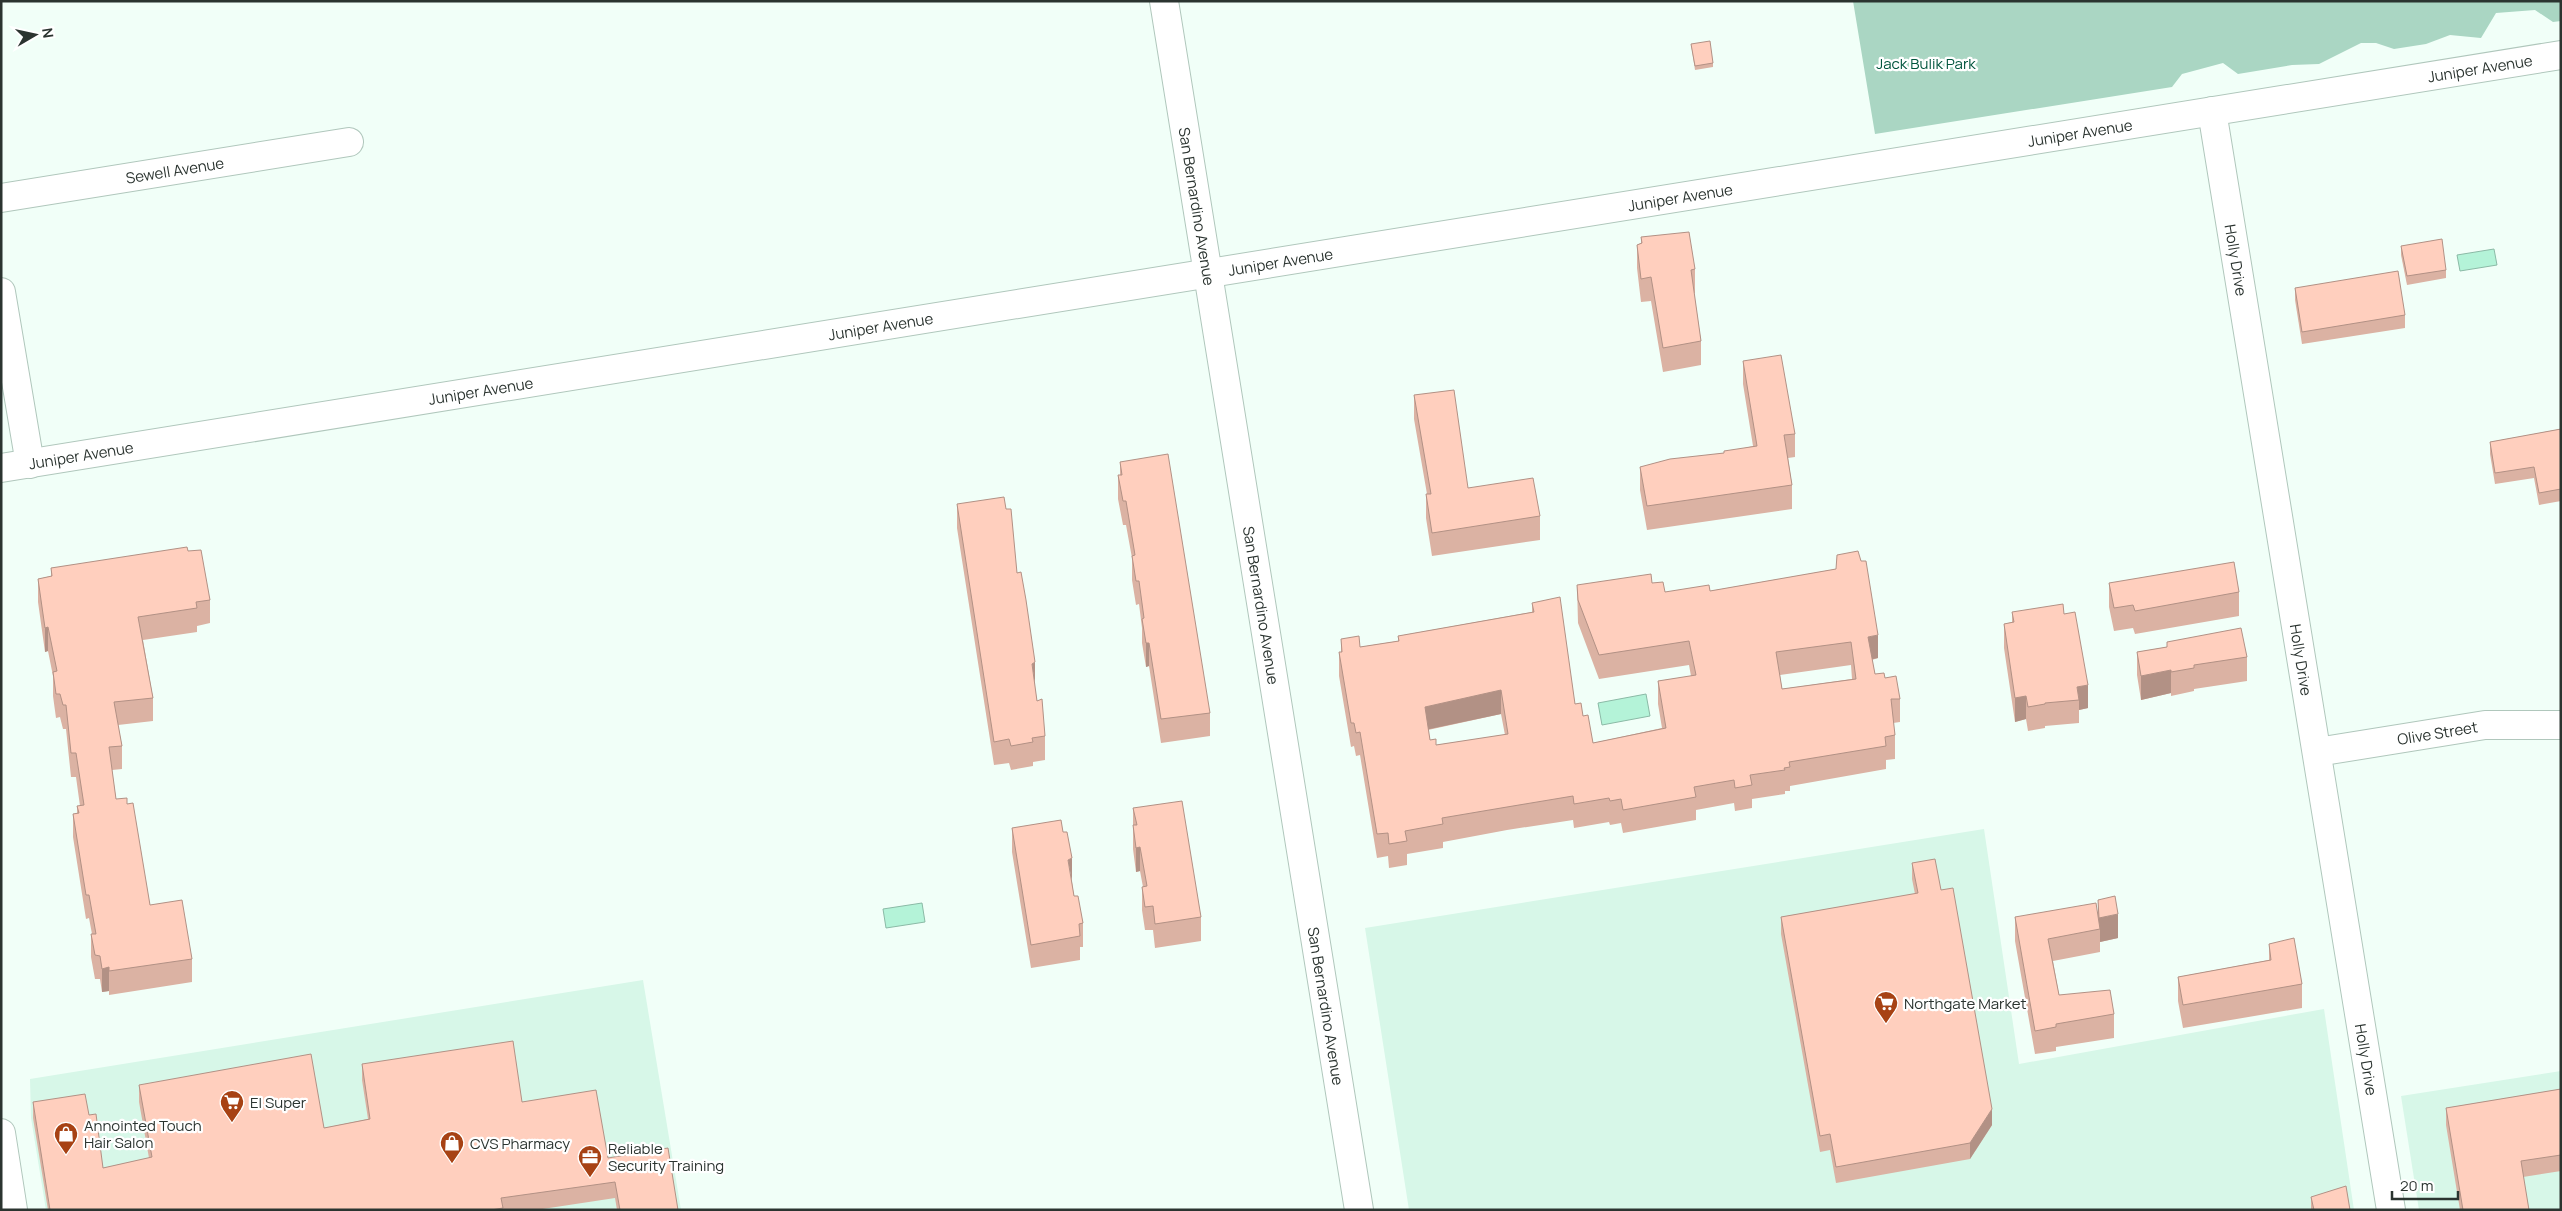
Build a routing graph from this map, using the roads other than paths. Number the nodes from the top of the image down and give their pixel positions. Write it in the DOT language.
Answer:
graph roads {
  1 [pos="1164,1"];
  2 [pos="2561,55"];
  3 [pos="2212,111"];
  4 [pos="349,142"];
  5 [pos="1,198"];
  6 [pos="1209,274"];
  7 [pos="1,292"];
  8 [pos="30,464"];
  9 [pos="1,468"];
  10 [pos="2561,725"];
  11 [pos="2317,752"];
  12 [pos="1,1133"];
  13 [pos="13,1210"];
  14 [pos="1359,1210"];
  15 [pos="2391,1210"];
  1 -- 6 [label="street, San Bernardino Avenue"];
  2 -- 3 [label="street, Juniper Avenue"];
  3 -- 6 [label="street, Juniper Avenue"];
  3 -- 11 [label="street, Holly Drive"];
  4 -- 5 [label="street, Sewell Avenue"];
  6 -- 8 [label="street, Juniper Avenue"];
  6 -- 14 [label="street, San Bernardino Avenue"];
  7 -- 8 [label="street"];
  8 -- 9 [label="street, Juniper Avenue"];
  10 -- 11 [label="street, Olive Street"];
  11 -- 15 [label="street, Holly Drive"];
  12 -- 13 [label="street"];
}
